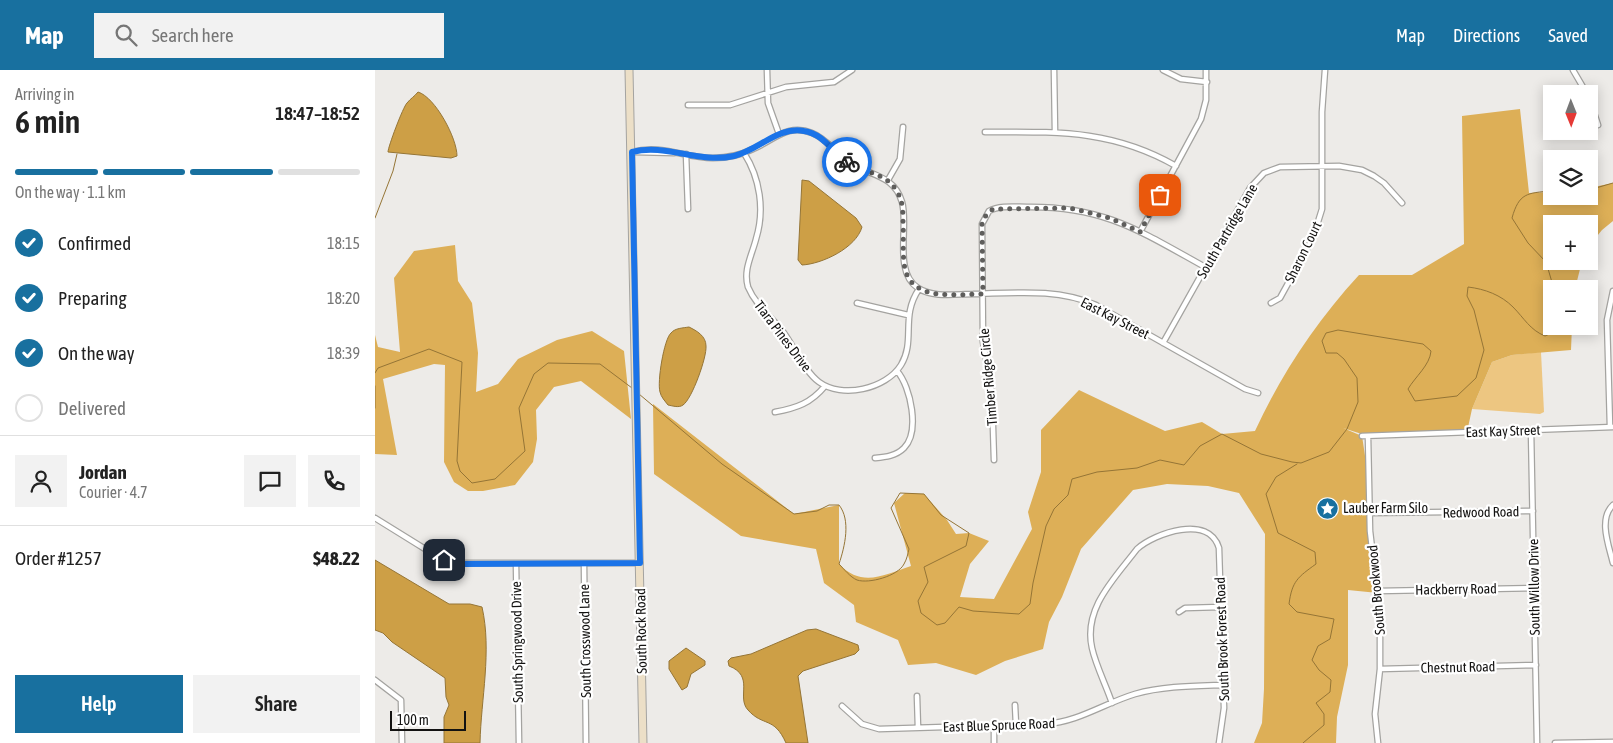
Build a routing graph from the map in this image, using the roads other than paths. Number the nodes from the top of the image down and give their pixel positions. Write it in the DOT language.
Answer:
graph roads {
  1 [pos="629,70"];
  2 [pos="767,70"];
  3 [pos="853,70"];
  4 [pos="1054,70"];
  5 [pos="1163,70"];
  6 [pos="1206,70"];
  7 [pos="1325,70"];
  8 [pos="1573,70"];
  9 [pos="1207,82"];
  10 [pos="1582,85"];
  11 [pos="766,93"];
  12 [pos="688,104"];
  13 [pos="903,127"];
  14 [pos="985,132"];
  15 [pos="1055,132"];
  16 [pos="779,134"];
  17 [pos="632,152"];
  18 [pos="744,153"];
  19 [pos="686,154"];
  20 [pos="1176,166"];
  21 [pos="1323,166"];
  22 [pos="888,180"];
  23 [pos="1402,203"];
  24 [pos="688,209"];
  25 [pos="1140,232"];
  26 [pos="1205,267"];
  27 [pos="919,289"];
  28 [pos="1613,291"];
  29 [pos="983,294"];
  30 [pos="857,303"];
  31 [pos="1271,303"];
  32 [pos="908,315"];
  33 [pos="1163,343"];
  34 [pos="897,371"];
  35 [pos="825,386"];
  36 [pos="1258,393"];
  37 [pos="775,412"];
  38 [pos="1612,427"];
  39 [pos="1531,430"];
  40 [pos="1365,436"];
  41 [pos="875,458"];
  42 [pos="993,460"];
  43 [pos="1613,505"];
  44 [pos="1533,511"];
  45 [pos="1369,513"];
  46 [pos="375,518"];
  47 [pos="584,562"];
  48 [pos="516,563"];
  49 [pos="640,563"];
  50 [pos="1613,563"];
  51 [pos="1535,588"];
  52 [pos="1378,591"];
  53 [pos="1221,607"];
  54 [pos="1179,612"];
  55 [pos="1536,666"];
  56 [pos="1380,668"];
  57 [pos="375,680"];
  58 [pos="1224,685"];
  59 [pos="917,696"];
  60 [pos="1112,703"];
  61 [pos="1015,705"];
  62 [pos="842,706"];
  63 [pos="1015,725"];
  64 [pos="994,726"];
  65 [pos="918,728"];
  66 [pos="1613,742"];
  67 [pos="403,743"];
  68 [pos="519,743"];
  69 [pos="586,743"];
  70 [pos="643,743"];
  71 [pos="994,743"];
  72 [pos="1219,743"];
  73 [pos="1378,743"];
  74 [pos="1537,743"];
  75 [pos="1555,743"];
  1 -- 17 [label="main road, South Rock Road"];
  2 -- 11 [label="street"];
  3 -- 11 [label="street"];
  4 -- 15 [label="street"];
  5 -- 9 [label="street"];
  6 -- 9 [label="street"];
  7 -- 21 [label="street, Sharon Court"];
  8 -- 10 [label="street"];
  9 -- 20 [label="street"];
  11 -- 12 [label="street"];
  11 -- 16 [label="street"];
  13 -- 22 [label="street"];
  14 -- 15 [label="street"];
  15 -- 20 [label="street"];
  16 -- 18 [label="street"];
  16 -- 22 [label="street"];
  17 -- 19 [label="street"];
  17 -- 49 [label="main road, South Rock Road"];
  18 -- 19 [label="street"];
  18 -- 35 [label="street, Tiara Pines Drive"];
  19 -- 24 [label="street"];
  20 -- 25 [label="street"];
  21 -- 23 [label="street, South Partridge Lane"];
  21 -- 26 [label="street, South Partridge Lane"];
  21 -- 31 [label="street, Sharon Court"];
  22 -- 27 [label="street"];
  25 -- 26 [label="street"];
  25 -- 29 [label="street, Timber Ridge Circle"];
  26 -- 33 [label="street, South Partridge Lane"];
  27 -- 29 [label="street, East Kay Street"];
  27 -- 32 [label="street"];
  28 -- 38 [label="street"];
  29 -- 33 [label="street, East Kay Street"];
  29 -- 42 [label="street, Timber Ridge Circle"];
  30 -- 32 [label="street"];
  32 -- 34 [label="street"];
  33 -- 36 [label="street, East Kay Street"];
  34 -- 35 [label="street"];
  34 -- 41 [label="street"];
  35 -- 37 [label="street"];
  38 -- 39 [label="street, East Kay Street"];
  39 -- 40 [label="street, East Kay Street"];
  39 -- 44 [label="street, South Willow Drive"];
  40 -- 45 [label="street, South Brookwood"];
  43 -- 50 [label="street"];
  44 -- 45 [label="street, Redwood Road"];
  44 -- 51 [label="street, South Willow Drive"];
  45 -- 52 [label="street, South Brookwood"];
  46 -- 48 [label="street"];
  47 -- 48 [label="street"];
  47 -- 49 [label="street"];
  47 -- 69 [label="street, South Crosswood Lane"];
  48 -- 68 [label="street, South Springwood Drive"];
  49 -- 70 [label="main road, South Rock Road"];
  51 -- 52 [label="street, Hackberry Road"];
  51 -- 55 [label="street, South Willow Drive"];
  52 -- 56 [label="street, South Brookwood"];
  53 -- 54 [label="street"];
  53 -- 58 [label="street, South Brook Forest Road"];
  53 -- 60 [label="street, South Brook Forest Road"];
  55 -- 56 [label="street, Chestnut Road"];
  55 -- 74 [label="street, South Willow Drive"];
  56 -- 73 [label="street, South Brookwood"];
  57 -- 67 [label="street"];
  58 -- 60 [label="street, East Blue Spruce Road"];
  58 -- 72 [label="street, South Brook Forest Road"];
  59 -- 65 [label="street"];
  60 -- 63 [label="street, East Blue Spruce Road"];
  61 -- 63 [label="street"];
  62 -- 65 [label="street, East Blue Spruce Road"];
  63 -- 64 [label="street, East Blue Spruce Road"];
  64 -- 65 [label="street, East Blue Spruce Road"];
  64 -- 71 [label="street"];
  66 -- 75 [label="street"];
}
